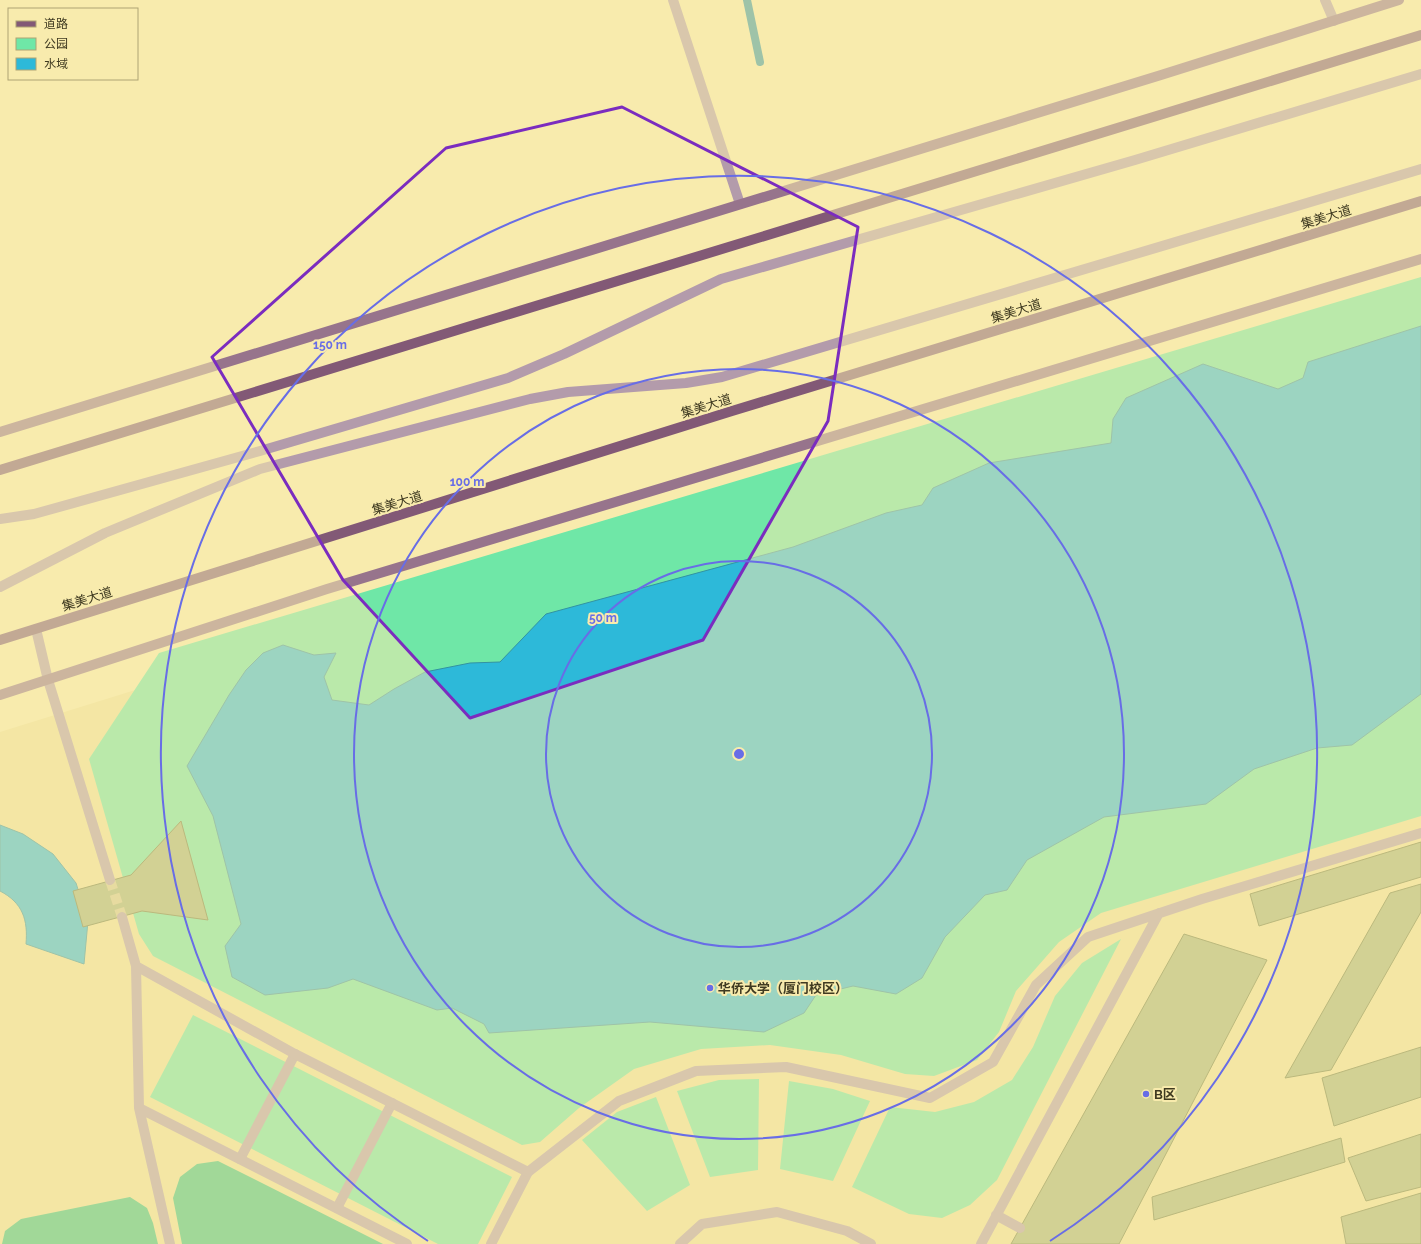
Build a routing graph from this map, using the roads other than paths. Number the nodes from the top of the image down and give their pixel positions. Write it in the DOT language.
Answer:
graph roads {
  1 [pos="673,0"];
  2 [pos="1325,0"];
  3 [pos="1400,0"];
  4 [pos="1334,21"];
  5 [pos="1421,35"];
  6 [pos="1421,74"];
  7 [pos="1421,170"];
  8 [pos="1421,201"];
  9 [pos="740,204"];
  10 [pos="1421,259"];
  11 [pos="0,432"];
  12 [pos="0,470"];
  13 [pos="0,519"];
  14 [pos="0,587"];
  15 [pos="36,629"];
  16 [pos="0,640"];
  17 [pos="48,680"];
  18 [pos="0,695"];
  19 [pos="1421,833"];
  20 [pos="110,880"];
  21 [pos="1159,913"];
  22 [pos="122,917"];
  23 [pos="136,966"];
  24 [pos="295,1054"];
  25 [pos="392,1103"];
  26 [pos="139,1108"];
  27 [pos="240,1159"];
  28 [pos="528,1172"];
  29 [pos="337,1208"];
  30 [pos="996,1215"];
  31 [pos="1020,1228"];
  32 [pos="170,1244"];
  33 [pos="407,1244"];
  34 [pos="491,1244"];
  35 [pos="680,1244"];
  36 [pos="872,1244"];
  37 [pos="981,1244"];
  1 -- 9 [label="street"];
  2 -- 4 [label="street"];
  3 -- 4 [label="main road"];
  4 -- 9 [label="main road"];
  5 -- 12 [label="main road"];
  6 -- 13 [label="street"];
  7 -- 14 [label="street"];
  8 -- 15 [label="main road, 集美大道"];
  9 -- 11 [label="main road"];
  10 -- 17 [label="main road"];
  15 -- 16 [label="main road, 集美大道"];
  15 -- 17 [label="street"];
  17 -- 18 [label="main road"];
  17 -- 20 [label="street"];
  19 -- 21 [label="street"];
  21 -- 28 [label="street"];
  21 -- 30 [label="street"];
  22 -- 23 [label="street"];
  23 -- 24 [label="street"];
  23 -- 26 [label="street"];
  24 -- 25 [label="street"];
  24 -- 27 [label="street"];
  25 -- 28 [label="street"];
  25 -- 29 [label="street"];
  26 -- 27 [label="street"];
  26 -- 32 [label="street"];
  27 -- 29 [label="street"];
  28 -- 34 [label="street"];
  29 -- 33 [label="street"];
  30 -- 31 [label="street"];
  30 -- 37 [label="street"];
  35 -- 36 [label="street"];
}
